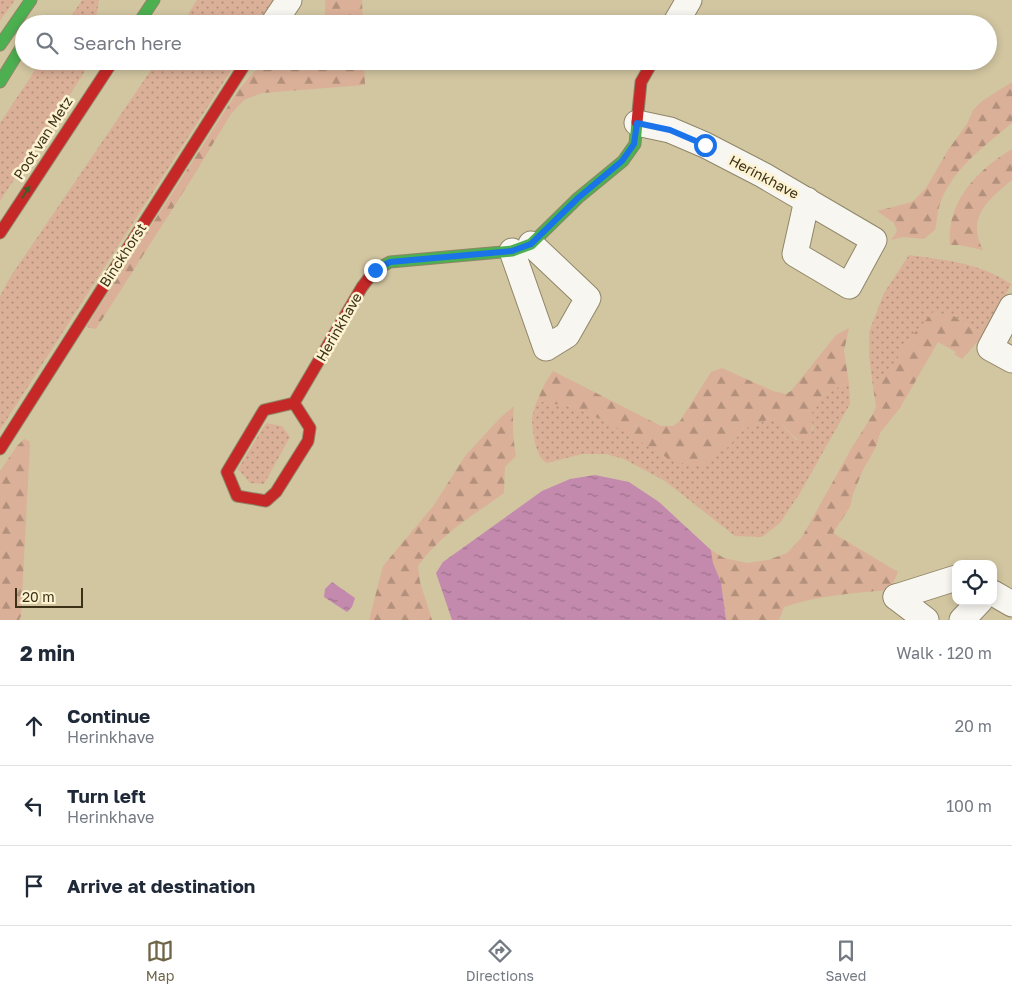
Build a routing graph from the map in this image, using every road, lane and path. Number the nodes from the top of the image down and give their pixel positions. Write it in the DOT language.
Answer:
graph roads {
  1 [pos="154,0"];
  2 [pos="289,0"];
  3 [pos="689,0"];
  4 [pos="37,3"];
  5 [pos="26,15"];
  6 [pos="144,15"];
  7 [pos="279,15"];
  8 [pos="680,15"];
  9 [pos="15,28"];
  10 [pos="0,45"];
  11 [pos="15,58"];
  12 [pos="107,70"];
  13 [pos="242,70"];
  14 [pos="648,70"];
  15 [pos="0,82"];
  16 [pos="637,123"];
  17 [pos="807,200"];
  18 [pos="0,233"];
  19 [pos="1012,307"];
  20 [pos="1012,360"];
  21 [pos="294,403"];
  22 [pos="0,449"];
  23 [pos="952,579"];
  24 [pos="997,595"];
  25 [pos="1012,604"];
  26 [pos="976,605"];
  27 [pos="926,620"];
  28 [pos="962,620"];
  1 -- 6 [label="main road"];
  2 -- 7 [label="street"];
  3 -- 8 [label="street"];
  4 -- 5 [label="main road"];
  9 -- 10 [label="main road"];
  11 -- 15 [label="main road"];
  18 -- 12 [label="main road, Poot van Metz, one-way"];
  13 -- 22 [label="main road, Binckhorst"];
  14 -- 16 [label="main road, Herinkhave"];
  16 -- 17 [label="street, Herinkhave"];
  16 -- 21 [label="main road, Herinkhave"];
  19 -- 20 [label="street"];
  21 -- 21 [label="main road"];
  23 -- 27 [label="street"];
  24 -- 25 [label="street"];
  26 -- 28 [label="street"];
}
